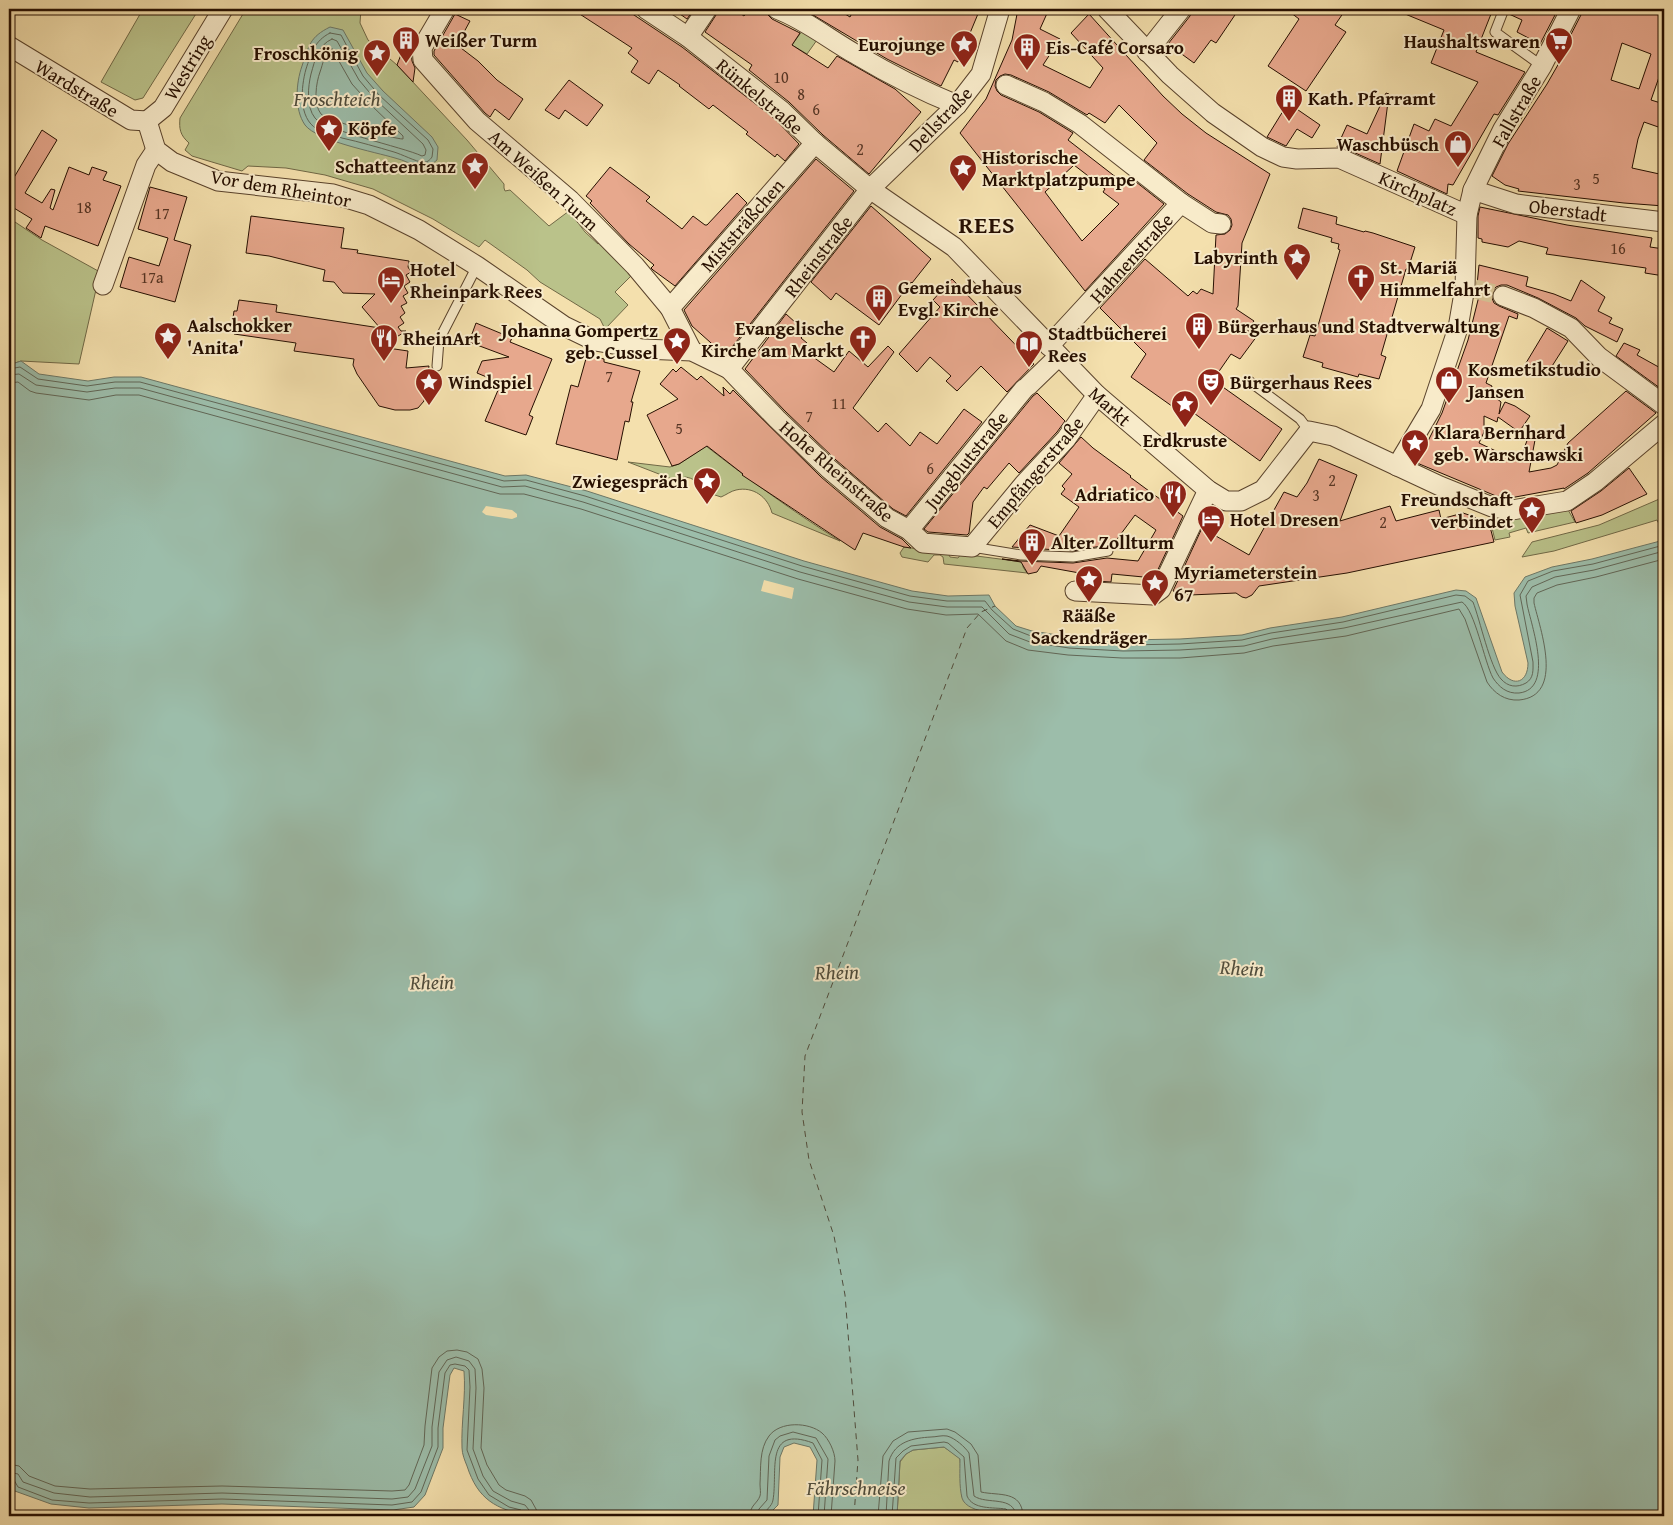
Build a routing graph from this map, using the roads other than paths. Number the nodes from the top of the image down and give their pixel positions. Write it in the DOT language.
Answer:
graph roads {
  1 [pos="223,9"];
  2 [pos="446,9"];
  3 [pos="646,9"];
  4 [pos="708,9"];
  5 [pos="777,9"];
  6 [pos="1000,9"];
  7 [pos="1107,9"];
  8 [pos="1181,9"];
  9 [pos="1504,9"];
  10 [pos="1570,9"];
  11 [pos="688,37"];
  12 [pos="9,46"];
  13 [pos="1147,52"];
  14 [pos="1542,66"];
  15 [pos="994,80"];
  16 [pos="957,105"];
  17 [pos="147,121"];
  18 [pos="815,143"];
  19 [pos="156,150"];
  20 [pos="870,189"];
  21 [pos="1473,190"];
  22 [pos="1181,203"];
  23 [pos="1467,215"];
  24 [pos="1664,222"];
  25 [pos="1221,224"];
  26 [pos="477,266"];
  27 [pos="103,285"];
  28 [pos="1503,296"];
  29 [pos="670,308"];
  30 [pos="1054,351"];
  31 [pos="692,352"];
  32 [pos="437,366"];
  33 [pos="729,369"];
  34 [pos="1249,381"];
  35 [pos="1098,396"];
  36 [pos="1664,405"];
  37 [pos="1664,424"];
  38 [pos="1309,431"];
  39 [pos="1397,466"];
  40 [pos="1208,490"];
  41 [pos="909,530"];
  42 [pos="972,547"];
  43 [pos="1108,552"];
  44 [pos="1075,590"];
  1 -- 17 [label="street, Westring"];
  2 -- 29 [label="street, Am Weißen Turm"];
  3 -- 11 [label="street, Rünkelstraße"];
  4 -- 11 [label="street"];
  5 -- 16 [label="street"];
  6 -- 15 [label="street, Dellstraße"];
  7 -- 13 [label="street, Kirchplatz"];
  8 -- 13 [label="street"];
  9 -- 14 [label="lane"];
  10 -- 14 [label="street, Fallstraße"];
  11 -- 18 [label="street, Rünkelstraße"];
  12 -- 17 [label="street, Wardstraße"];
  13 -- 23 [label="street, Kirchplatz"];
  14 -- 21 [label="street, Fallstraße"];
  15 -- 16 [label="street, Dellstraße"];
  15 -- 22 [label="street"];
  16 -- 20 [label="street, Dellstraße"];
  17 -- 19 [label="street"];
  18 -- 20 [label="street, Rünkelstraße"];
  18 -- 29 [label="street, Miststräßchen"];
  19 -- 26 [label="street, Vor dem Rheintor"];
  19 -- 27 [label="street"];
  20 -- 30 [label="street, Markt"];
  20 -- 33 [label="street, Rheinstraße"];
  21 -- 23 [label="street, Fallstraße"];
  21 -- 24 [label="street, Oberstadt"];
  22 -- 25 [label="street, Hahnenstraße"];
  22 -- 30 [label="street, Hahnenstraße"];
  23 -- 39 [label="street, Kirchplatz"];
  26 -- 31 [label="street, Vor dem Rheintor"];
  26 -- 32 [label="lane"];
  28 -- 36 [label="street"];
  29 -- 31 [label="street, Am Weißen Turm"];
  30 -- 35 [label="street, Markt"];
  30 -- 41 [label="street, Jungblutstraße"];
  31 -- 33 [label="street, Vor dem Rheintor"];
  33 -- 41 [label="street, Hohe Rheinstraße"];
  34 -- 38 [label="lane"];
  35 -- 40 [label="street, Markt"];
  35 -- 42 [label="street, Empfängerstraße"];
  37 -- 39 [label="street"];
  38 -- 39 [label="street"];
  38 -- 40 [label="street, Markt"];
  40 -- 44 [label="street"];
  41 -- 42 [label="street, Hohe Rheinstraße"];
  42 -- 43 [label="lane, Hohe Rheinstraße"];
}
